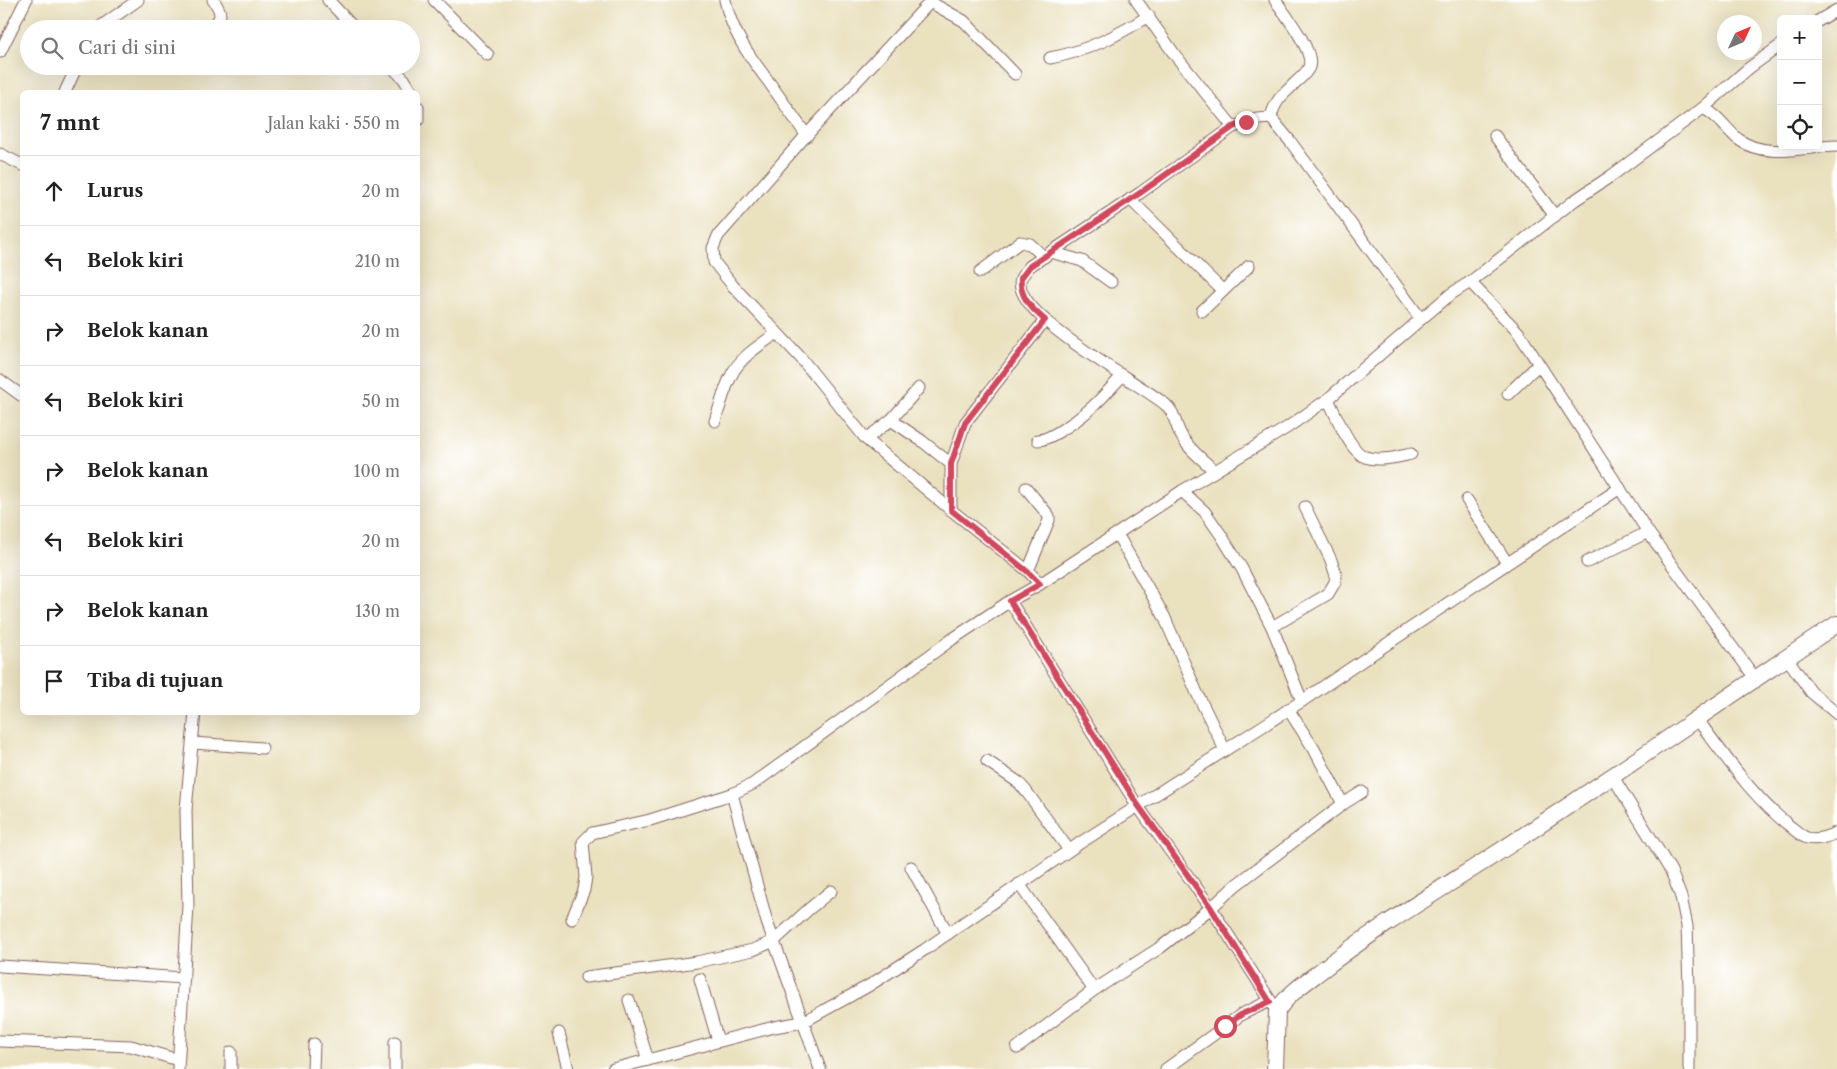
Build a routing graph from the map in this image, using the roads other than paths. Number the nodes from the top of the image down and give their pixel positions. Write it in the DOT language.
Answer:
graph roads {
  1 [pos="26,0"];
  2 [pos="138,0"];
  3 [pos="213,0"];
  4 [pos="328,0"];
  5 [pos="434,0"];
  6 [pos="725,0"];
  7 [pos="1136,0"];
  8 [pos="1275,0"];
  9 [pos="931,1"];
  10 [pos="1837,10"];
  11 [pos="1149,16"];
  12 [pos="1822,19"];
  13 [pos="110,20"];
  14 [pos="218,20"];
  15 [pos="347,20"];
  16 [pos="1777,48"];
  17 [pos="0,52"];
  18 [pos="488,55"];
  19 [pos="1050,58"];
  20 [pos="1015,74"];
  21 [pos="73,75"];
  22 [pos="400,75"];
  23 [pos="66,90"];
  24 [pos="411,90"];
  25 [pos="1703,108"];
  26 [pos="1271,118"];
  27 [pos="1233,127"];
  28 [pos="807,136"];
  29 [pos="1495,136"];
  30 [pos="1837,146"];
  31 [pos="0,154"];
  32 [pos="20,164"];
  33 [pos="1130,199"];
  34 [pos="1555,216"];
  35 [pos="1048,254"];
  36 [pos="1249,266"];
  37 [pos="980,272"];
  38 [pos="1111,282"];
  39 [pos="1470,282"];
  40 [pos="1223,291"];
  41 [pos="1202,311"];
  42 [pos="1421,319"];
  43 [pos="1045,320"];
  44 [pos="777,333"];
  45 [pos="1538,366"];
  46 [pos="1122,376"];
  47 [pos="0,380"];
  48 [pos="919,388"];
  49 [pos="1508,394"];
  50 [pos="20,395"];
  51 [pos="1328,399"];
  52 [pos="891,420"];
  53 [pos="715,421"];
  54 [pos="866,439"];
  55 [pos="1038,440"];
  56 [pos="1411,454"];
  57 [pos="951,464"];
  58 [pos="1215,472"];
  59 [pos="1026,488"];
  60 [pos="1620,488"];
  61 [pos="1182,492"];
  62 [pos="1467,500"];
  63 [pos="1305,506"];
  64 [pos="951,510"];
  65 [pos="1648,532"];
  66 [pos="1118,534"];
  67 [pos="1587,562"];
  68 [pos="1507,563"];
  69 [pos="1028,572"];
  70 [pos="1040,584"];
  71 [pos="1010,601"];
  72 [pos="1837,624"];
  73 [pos="1272,627"];
  74 [pos="1786,658"];
  75 [pos="1755,678"];
  76 [pos="1302,701"];
  77 [pos="1288,709"];
  78 [pos="1837,714"];
  79 [pos="195,715"];
  80 [pos="1698,719"];
  81 [pos="193,743"];
  82 [pos="262,748"];
  83 [pos="1225,750"];
  84 [pos="987,761"];
  85 [pos="1613,777"];
  86 [pos="1362,792"];
  87 [pos="732,794"];
  88 [pos="1344,804"];
  89 [pos="1138,805"];
  90 [pos="1837,832"];
  91 [pos="1069,850"];
  92 [pos="911,867"];
  93 [pos="1019,884"];
  94 [pos="831,891"];
  95 [pos="1211,908"];
  96 [pos="572,919"];
  97 [pos="948,934"];
  98 [pos="774,941"];
  99 [pos="0,966"];
  100 [pos="586,977"];
  101 [pos="184,978"];
  102 [pos="700,979"];
  103 [pos="1094,990"];
  104 [pos="629,1000"];
  105 [pos="1274,1006"];
  106 [pos="803,1022"];
  107 [pos="559,1033"];
  108 [pos="0,1041"];
  109 [pos="718,1041"];
  110 [pos="394,1042"];
  111 [pos="314,1044"];
  112 [pos="1017,1048"];
  113 [pos="231,1052"];
  114 [pos="648,1060"];
  115 [pos="178,1065"];
  116 [pos="231,1069"];
  117 [pos="313,1069"];
  118 [pos="395,1069"];
  119 [pos="568,1069"];
  120 [pos="613,1069"];
  121 [pos="820,1069"];
  122 [pos="1166,1069"];
  123 [pos="1275,1069"];
  124 [pos="1689,1069"];
  1 -- 17 [label="street"];
  2 -- 13 [label="street"];
  3 -- 14 [label="street"];
  4 -- 15 [label="street"];
  5 -- 18 [label="street"];
  6 -- 28 [label="street"];
  7 -- 11 [label="street"];
  8 -- 26 [label="street"];
  9 -- 20 [label="street"];
  9 -- 28 [label="street"];
  10 -- 12 [label="street"];
  11 -- 19 [label="street"];
  11 -- 27 [label="street"];
  16 -- 25 [label="street"];
  21 -- 23 [label="street"];
  22 -- 24 [label="street"];
  25 -- 30 [label="street"];
  25 -- 34 [label="street"];
  26 -- 27 [label="street"];
  26 -- 42 [label="street"];
  27 -- 33 [label="street"];
  28 -- 44 [label="street"];
  29 -- 34 [label="street"];
  31 -- 32 [label="street"];
  33 -- 35 [label="street"];
  33 -- 40 [label="street"];
  34 -- 39 [label="street"];
  35 -- 37 [label="street"];
  35 -- 38 [label="street"];
  35 -- 43 [label="street"];
  36 -- 40 [label="street"];
  39 -- 42 [label="street"];
  39 -- 45 [label="street"];
  40 -- 41 [label="street"];
  42 -- 51 [label="street"];
  43 -- 46 [label="street"];
  43 -- 57 [label="street"];
  44 -- 53 [label="street"];
  44 -- 54 [label="street"];
  45 -- 49 [label="street"];
  45 -- 60 [label="street"];
  46 -- 55 [label="street"];
  46 -- 58 [label="street"];
  47 -- 50 [label="street"];
  48 -- 52 [label="street"];
  51 -- 56 [label="street"];
  51 -- 58 [label="street"];
  52 -- 54 [label="street"];
  52 -- 57 [label="street"];
  54 -- 64 [label="street"];
  57 -- 64 [label="street"];
  58 -- 61 [label="street"];
  59 -- 69 [label="street"];
  60 -- 65 [label="street"];
  60 -- 68 [label="street"];
  61 -- 66 [label="street"];
  61 -- 73 [label="street"];
  62 -- 68 [label="street"];
  63 -- 73 [label="street"];
  64 -- 69 [label="street"];
  65 -- 67 [label="street"];
  65 -- 75 [label="street"];
  66 -- 70 [label="street"];
  66 -- 83 [label="street"];
  68 -- 76 [label="street"];
  69 -- 70 [label="street"];
  70 -- 71 [label="street"];
  71 -- 87 [label="street"];
  71 -- 89 [label="street"];
  72 -- 74 [label="street"];
  73 -- 76 [label="street"];
  74 -- 75 [label="street"];
  74 -- 78 [label="street"];
  75 -- 80 [label="street"];
  76 -- 77 [label="street"];
  77 -- 83 [label="street"];
  77 -- 88 [label="street"];
  79 -- 81 [label="street"];
  80 -- 85 [label="street"];
  80 -- 90 [label="street"];
  81 -- 82 [label="street"];
  81 -- 101 [label="street"];
  83 -- 89 [label="street"];
  84 -- 91 [label="street"];
  85 -- 105 [label="street"];
  85 -- 124 [label="street"];
  86 -- 88 [label="street"];
  87 -- 96 [label="street"];
  87 -- 98 [label="street"];
  88 -- 95 [label="street"];
  89 -- 91 [label="street"];
  89 -- 95 [label="street"];
  91 -- 93 [label="street"];
  92 -- 97 [label="street"];
  93 -- 97 [label="street"];
  93 -- 103 [label="street"];
  94 -- 98 [label="street"];
  95 -- 103 [label="street"];
  95 -- 105 [label="street"];
  97 -- 106 [label="street"];
  98 -- 100 [label="street"];
  98 -- 106 [label="street"];
  99 -- 101 [label="street"];
  101 -- 115 [label="street"];
  102 -- 109 [label="street"];
  103 -- 112 [label="street"];
  104 -- 114 [label="street"];
  105 -- 122 [label="street"];
  105 -- 123 [label="street"];
  106 -- 109 [label="street"];
  106 -- 121 [label="street"];
  107 -- 119 [label="street"];
  108 -- 115 [label="street"];
  109 -- 114 [label="street"];
  110 -- 118 [label="street"];
  111 -- 117 [label="street"];
  113 -- 116 [label="street"];
  114 -- 120 [label="street"];
}
